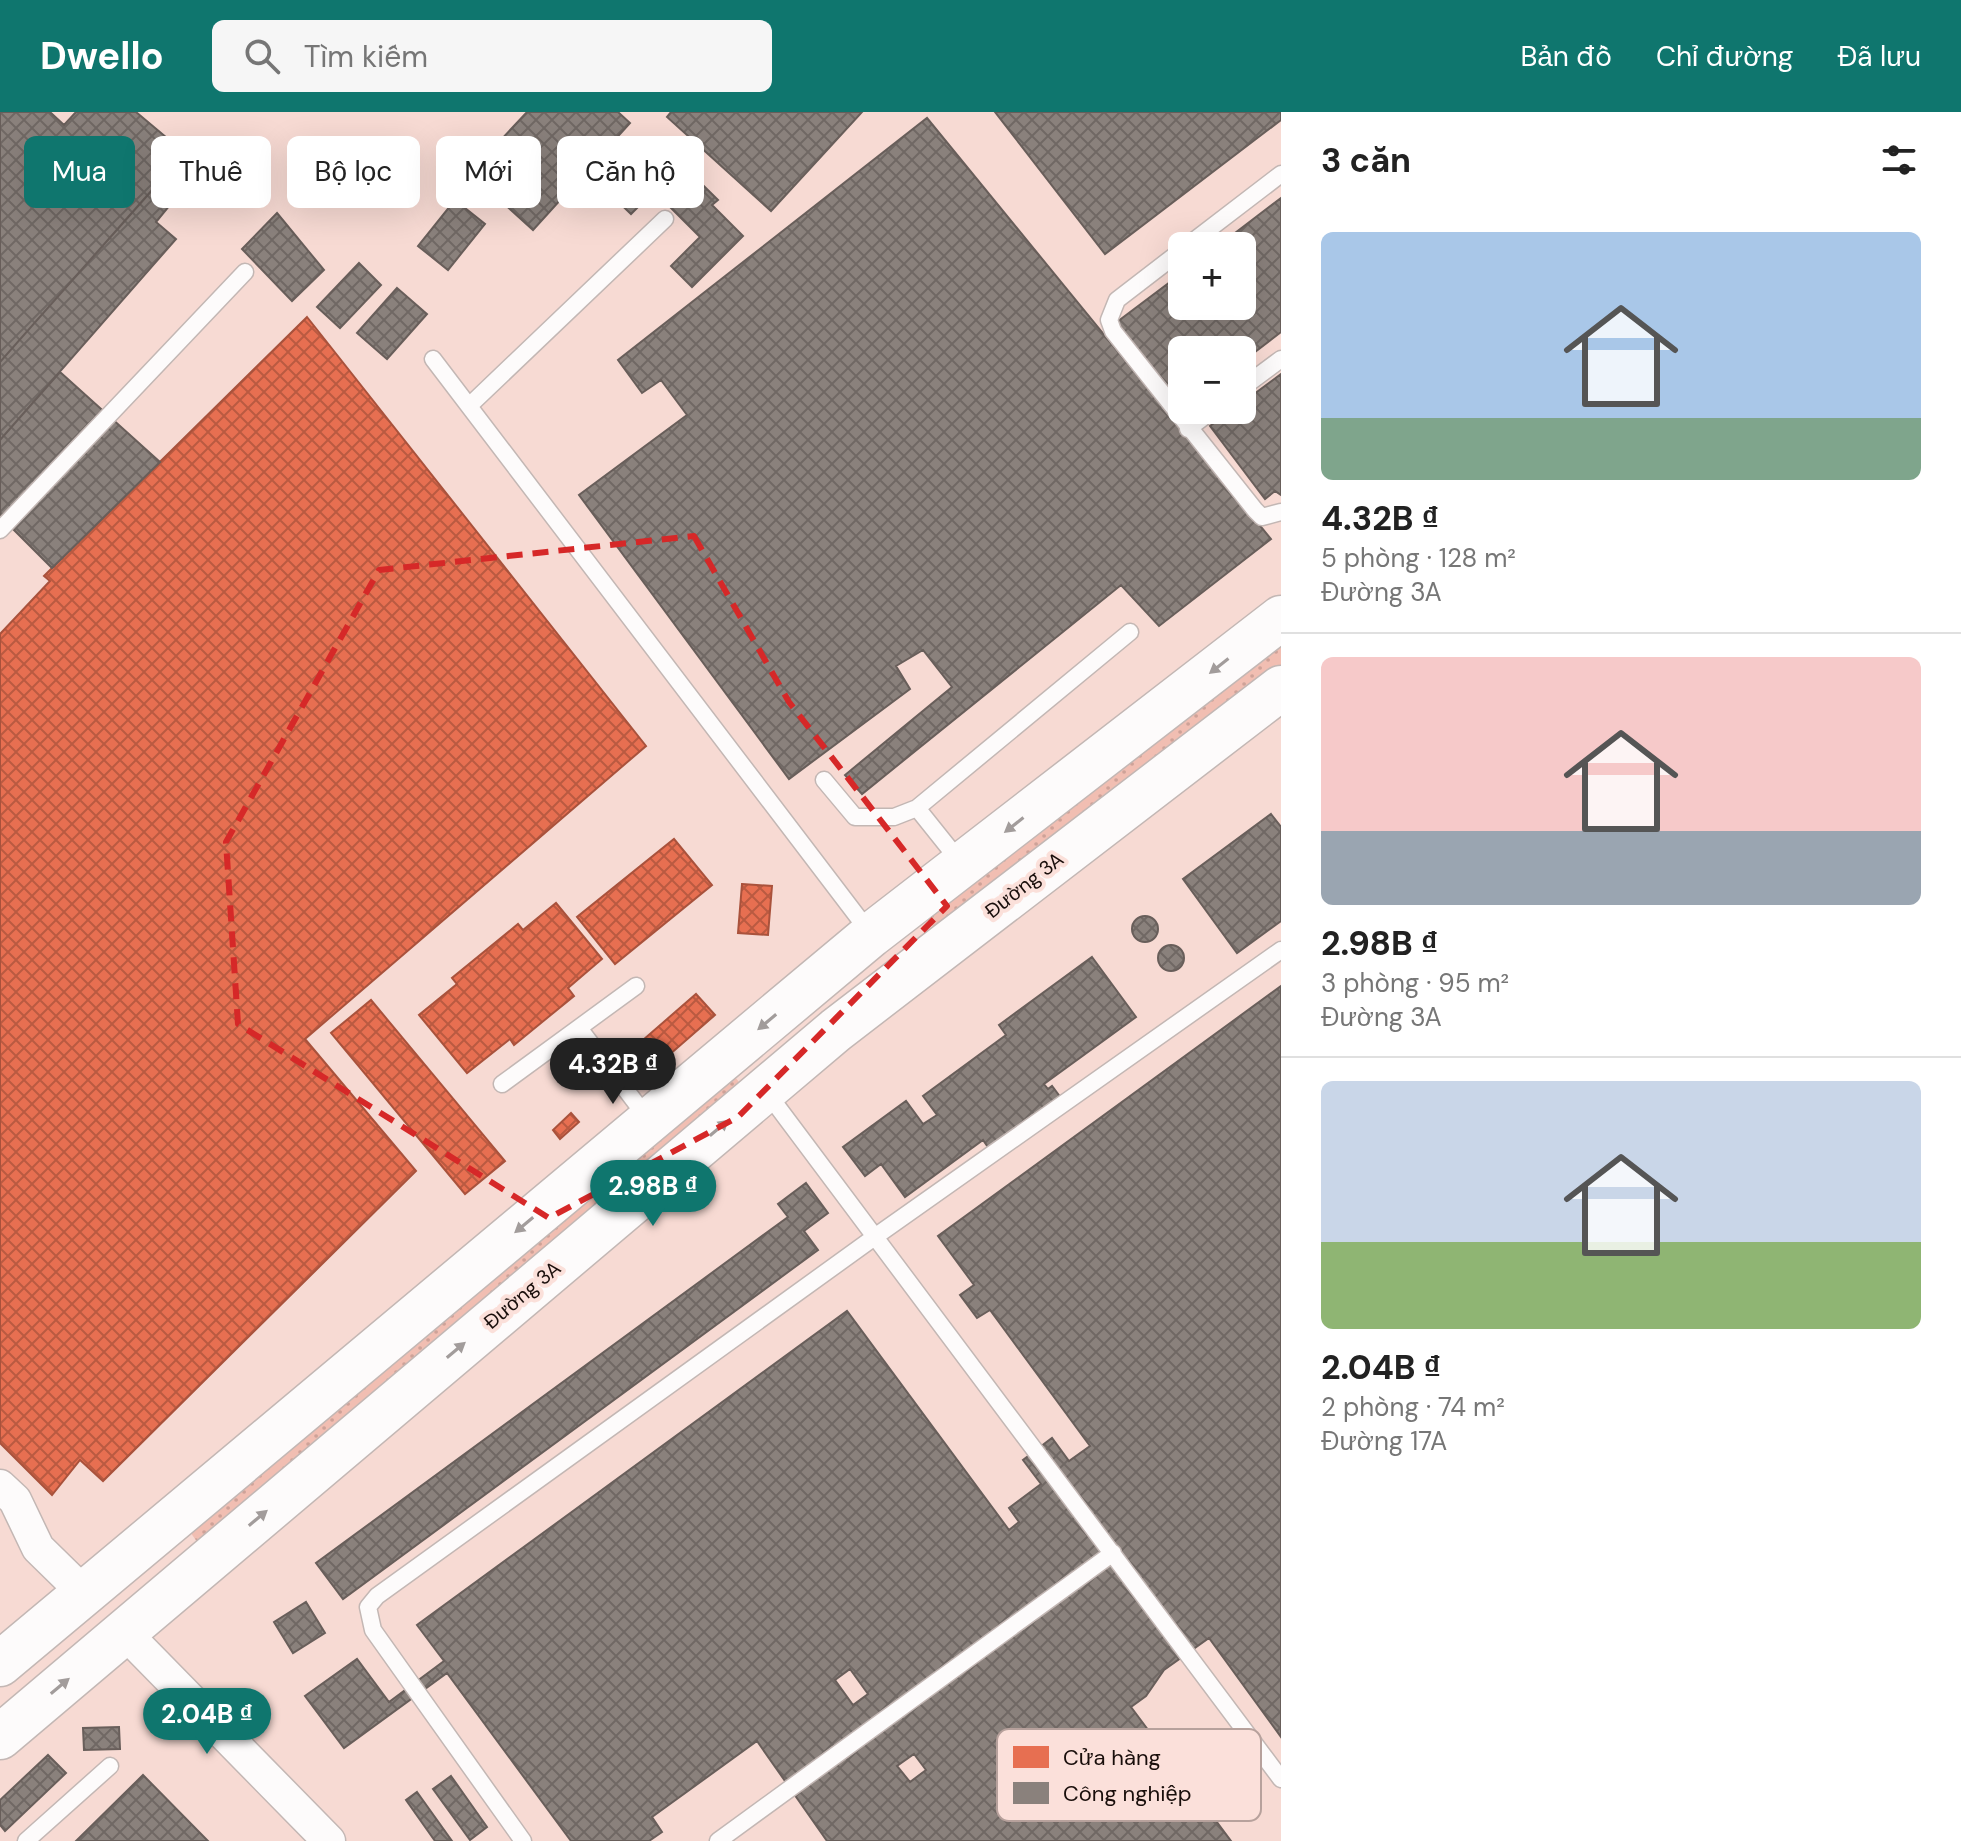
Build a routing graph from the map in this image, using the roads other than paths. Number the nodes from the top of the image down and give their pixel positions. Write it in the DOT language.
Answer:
graph roads {
  1 [pos="1281,174"];
  2 [pos="665,219"];
  3 [pos="1205,232"];
  4 [pos="1168,260"];
  5 [pos="245,272"];
  6 [pos="433,359"];
  7 [pos="1281,359"];
  8 [pos="1256,378"];
  9 [pos="469,406"];
  10 [pos="1195,424"];
  11 [pos="1188,429"];
  12 [pos="1281,512"];
  13 [pos="0,530"];
  14 [pos="1281,618"];
  15 [pos="1130,632"];
  16 [pos="1281,688"];
  17 [pos="824,780"];
  18 [pos="917,808"];
  19 [pos="963,864"];
  20 [pos="871,935"];
  21 [pos="1281,950"];
  22 [pos="636,986"];
  23 [pos="806,989"];
  24 [pos="579,1028"];
  25 [pos="836,1030"];
  26 [pos="502,1084"];
  27 [pos="764,1089"];
  28 [pos="649,1121"];
  29 [pos="876,1236"];
  30 [pos="0,1486"];
  31 [pos="0,1533"];
  32 [pos="38,1548"];
  33 [pos="1113,1553"];
  34 [pos="85,1594"];
  35 [pos="124,1632"];
  36 [pos="0,1664"];
  37 [pos="1244,1729"];
  38 [pos="0,1737"];
  39 [pos="1261,1752"];
  40 [pos="110,1766"];
  41 [pos="1281,1779"];
  42 [pos="26,1841"];
  43 [pos="329,1841"];
  44 [pos="523,1841"];
  45 [pos="718,1841"];
  1 -- 3 [label="lane"];
  2 -- 9 [label="lane"];
  4 -- 11 [label="lane"];
  5 -- 13 [label="lane"];
  6 -- 9 [label="lane"];
  7 -- 8 [label="lane"];
  9 -- 20 [label="lane"];
  10 -- 11 [label="lane"];
  11 -- 12 [label="lane"];
  14 -- 19 [label="street, one-way"];
  15 -- 18 [label="lane"];
  16 -- 25 [label="street, Đường 3A"];
  17 -- 18 [label="lane"];
  18 -- 19 [label="lane"];
  19 -- 20 [label="street"];
  20 -- 23 [label="street"];
  21 -- 29 [label="lane"];
  22 -- 24 [label="lane"];
  23 -- 25 [label="street"];
  23 -- 28 [label="street, one-way"];
  24 -- 26 [label="lane"];
  24 -- 28 [label="lane"];
  25 -- 27 [label="street, Đường 3A"];
  27 -- 29 [label="lane"];
  35 -- 27 [label="street, Đường 3A, one-way"];
  28 -- 34 [label="street, one-way"];
  29 -- 33 [label="lane"];
  29 -- 44 [label="lane"];
  30 -- 32 [label="street"];
  31 -- 32 [label="street"];
  32 -- 34 [label="street"];
  33 -- 37 [label="lane"];
  33 -- 45 [label="lane"];
  34 -- 35 [label="street"];
  34 -- 36 [label="street"];
  38 -- 35 [label="street, Đường 3A, one-way"];
  35 -- 43 [label="street"];
  39 -- 41 [label="lane"];
  40 -- 42 [label="lane"];
}
